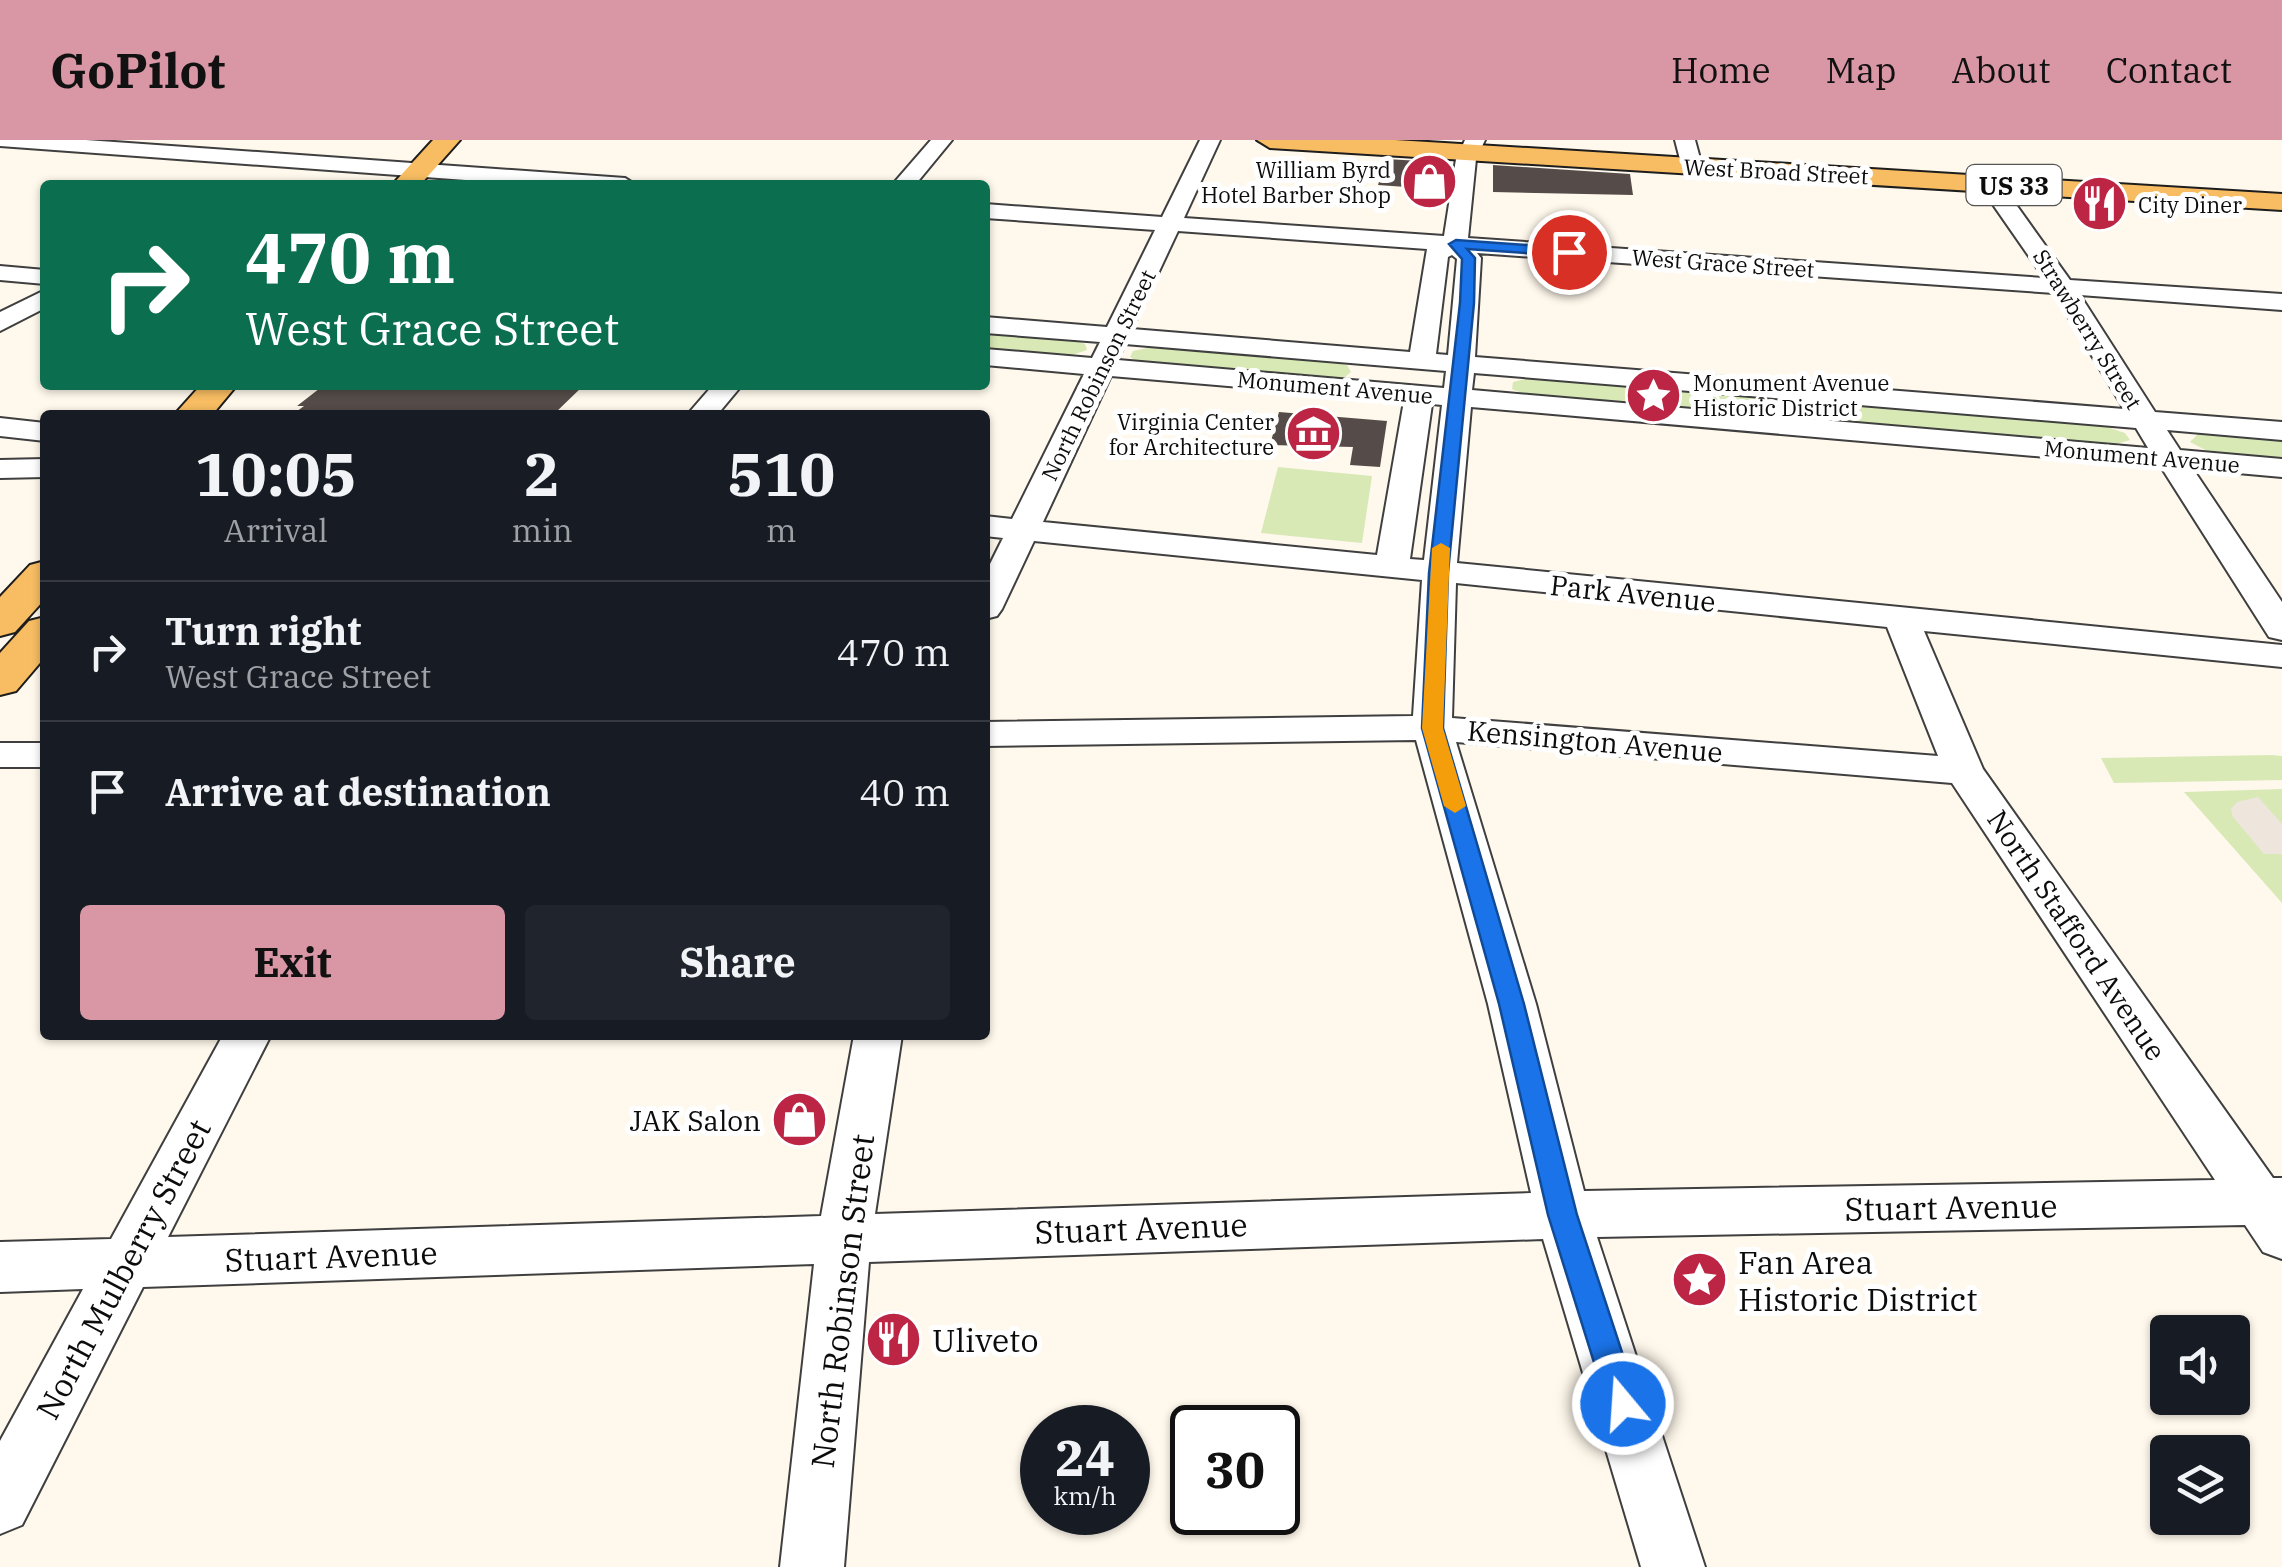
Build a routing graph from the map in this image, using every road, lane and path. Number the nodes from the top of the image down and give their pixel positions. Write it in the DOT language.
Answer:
graph roads {
  1 [pos="0,140"];
  2 [pos="448,140"];
  3 [pos="474,140"];
  4 [pos="942,140"];
  5 [pos="1210,140"];
  6 [pos="1270,140"];
  7 [pos="63,142"];
  8 [pos="1474,144"];
  9 [pos="1688,153"];
  10 [pos="14,164"];
  11 [pos="428,178"];
  12 [pos="485,180"];
  13 [pos="908,180"];
  14 [pos="1989,183"];
  15 [pos="2282,187"];
  16 [pos="2282,202"];
  17 [pos="990,210"];
  18 [pos="1170,224"];
  19 [pos="1456,244"];
  20 [pos="0,274"];
  21 [pos="40,277"];
  22 [pos="2062,286"];
  23 [pos="40,301"];
  24 [pos="2282,302"];
  25 [pos="0,323"];
  26 [pos="990,325"];
  27 [pos="1117,336"];
  28 [pos="990,358"];
  29 [pos="1386,358"];
  30 [pos="1422,360"];
  31 [pos="1462,364"];
  32 [pos="1101,368"];
  33 [pos="724,390"];
  34 [pos="1380,391"];
  35 [pos="1418,394"];
  36 [pos="1458,398"];
  37 [pos="234,400"];
  38 [pos="206,410"];
  39 [pos="706,410"];
  40 [pos="2146,420"];
  41 [pos="0,428"];
  42 [pos="2282,431"];
  43 [pos="40,432"];
  44 [pos="2171,458"];
  45 [pos="0,468"];
  46 [pos="40,468"];
  47 [pos="2282,468"];
  48 [pos="990,527"];
  49 [pos="1023,530"];
  50 [pos="1392,568"];
  51 [pos="1438,573"];
  52 [pos="40,579"];
  53 [pos="990,599"];
  54 [pos="1901,619"];
  55 [pos="0,623"];
  56 [pos="2282,629"];
  57 [pos="40,636"];
  58 [pos="2282,656"];
  59 [pos="0,681"];
  60 [pos="1432,728"];
  61 [pos="990,734"];
  62 [pos="40,755"];
  63 [pos="0,756"];
  64 [pos="1964,771"];
  65 [pos="244,1040"];
  66 [pos="877,1040"];
  67 [pos="2274,1212"];
  68 [pos="1563,1215"];
  69 [pos="844,1236"];
  70 [pos="127,1262"];
  71 [pos="0,1266"];
  72 [pos="0,1503"];
  73 [pos="812,1567"];
  74 [pos="1674,1567"];
  1 -- 7 [label="street"];
  2 -- 11 [label="main road"];
  3 -- 11 [label="main road"];
  4 -- 13 [label="street"];
  5 -- 18 [label="street, North Robinson Street"];
  6 -- 8 [label="main road, West Broad Street / US 33"];
  7 -- 10 [label="street"];
  7 -- 11 [label="street"];
  8 -- 9 [label="main road, West Broad Street / US 33"];
  8 -- 19 [label="street"];
  9 -- 14 [label="main road, West Broad Street / US 33"];
  9 -- 15 [label="main road, West Broad Street / US 33"];
  11 -- 12 [label="street"];
  14 -- 16 [label="main road, West Broad Street / US 33"];
  14 -- 22 [label="street, Strawberry Street"];
  17 -- 18 [label="street, West Grace Street"];
  18 -- 19 [label="street, West Grace Street"];
  18 -- 27 [label="street, North Robinson Street"];
  19 -- 22 [label="street, West Grace Street"];
  19 -- 30 [label="street"];
  19 -- 31 [label="street"];
  20 -- 21 [label="street"];
  22 -- 24 [label="street, West Grace Street"];
  22 -- 40 [label="street, Strawberry Street"];
  23 -- 25 [label="street"];
  26 -- 27 [label="street, Monument Avenue"];
  27 -- 29 [label="street, Monument Avenue"];
  27 -- 32 [label="street, North Robinson Street"];
  28 -- 32 [label="street, Monument Avenue"];
  29 -- 30 [label="street, Monument Avenue"];
  29 -- 34 [label="street"];
  30 -- 31 [label="street, Monument Avenue"];
  31 -- 36 [label="street"];
  31 -- 40 [label="street, Monument Avenue"];
  32 -- 34 [label="street, Monument Avenue"];
  32 -- 49 [label="street, North Robinson Street"];
  33 -- 39 [label="street"];
  34 -- 35 [label="street, Monument Avenue"];
  35 -- 36 [label="street, Monument Avenue"];
  35 -- 50 [label="street"];
  36 -- 44 [label="street, Monument Avenue"];
  36 -- 51 [label="street"];
  37 -- 38 [label="main road"];
  40 -- 42 [label="street, Monument Avenue"];
  40 -- 44 [label="street, Strawberry Street"];
  41 -- 43 [label="street"];
  44 -- 47 [label="street, Monument Avenue"];
  44 -- 56 [label="street, Strawberry Street"];
  45 -- 46 [label="street"];
  48 -- 49 [label="street, Park Avenue"];
  49 -- 50 [label="street, Park Avenue"];
  49 -- 53 [label="street, North Robinson Street"];
  50 -- 51 [label="street, Park Avenue"];
  51 -- 54 [label="street, Park Avenue"];
  51 -- 60 [label="street"];
  52 -- 55 [label="main road"];
  54 -- 58 [label="street, Park Avenue"];
  54 -- 64 [label="street, North Stafford Avenue"];
  57 -- 59 [label="main road"];
  60 -- 61 [label="street, Kensington Avenue"];
  60 -- 64 [label="street, Kensington Avenue"];
  60 -- 68 [label="street"];
  62 -- 63 [label="street"];
  64 -- 67 [label="street, North Stafford Avenue"];
  65 -- 70 [label="street, North Mulberry Street"];
  66 -- 69 [label="street, North Robinson Street"];
  67 -- 68 [label="street, Stuart Avenue"];
  68 -- 69 [label="street, Stuart Avenue"];
  68 -- 74 [label="street"];
  69 -- 70 [label="street, Stuart Avenue"];
  69 -- 73 [label="street, North Robinson Street"];
  70 -- 71 [label="street, Stuart Avenue"];
  70 -- 72 [label="street, North Mulberry Street"];
}
